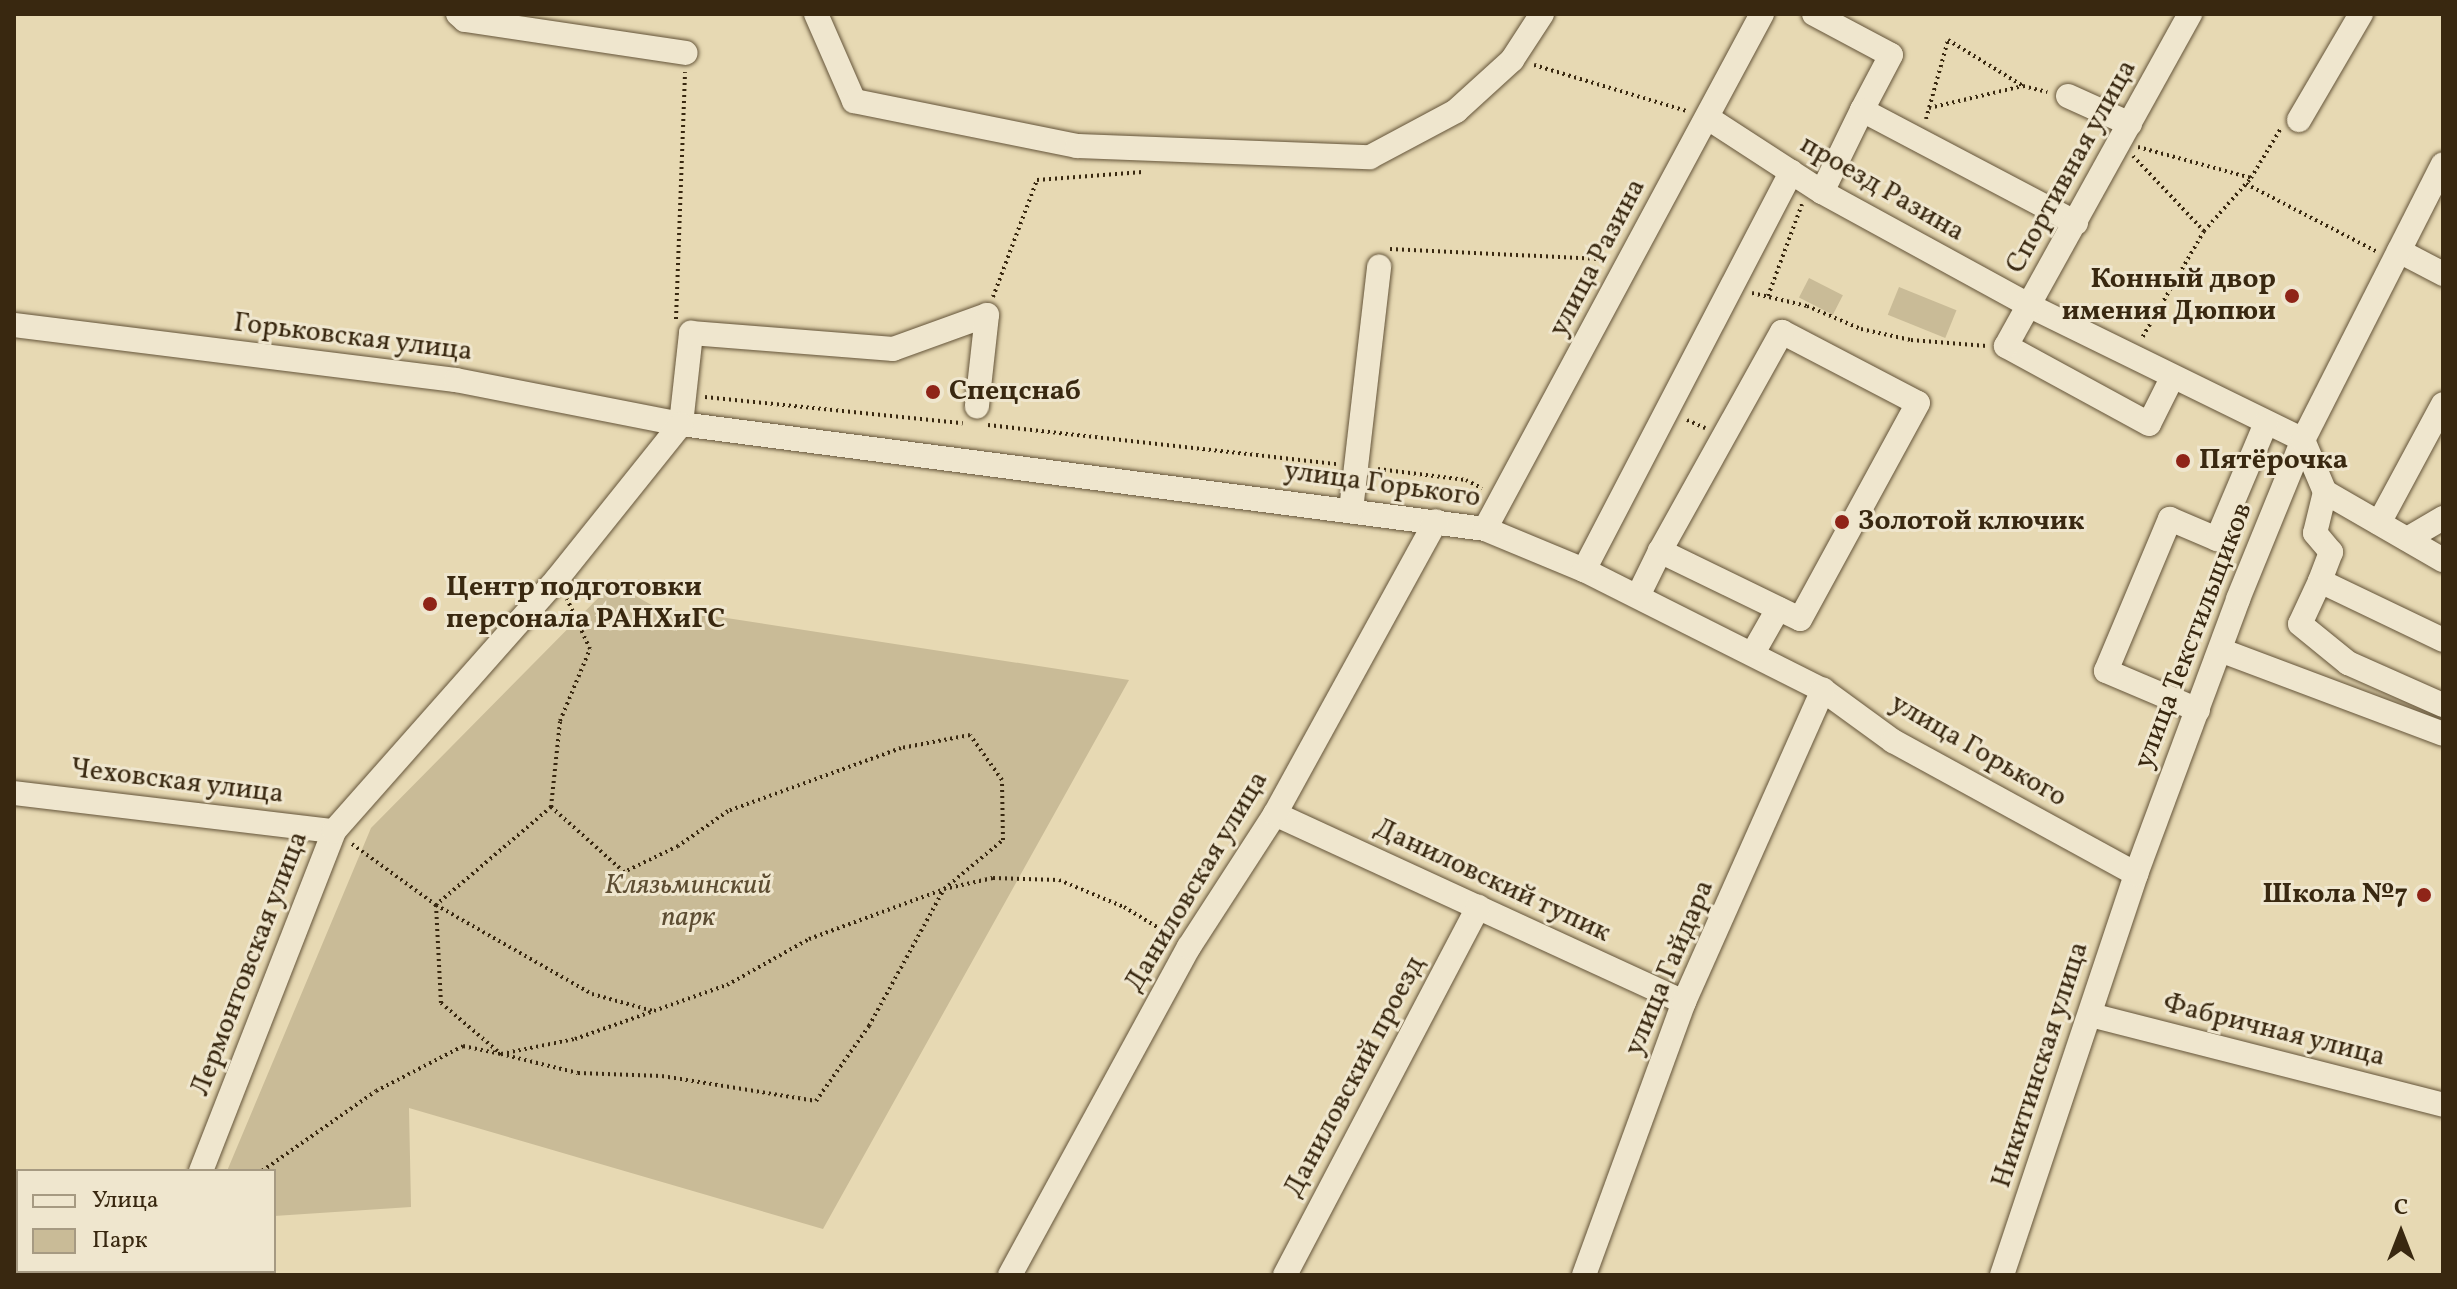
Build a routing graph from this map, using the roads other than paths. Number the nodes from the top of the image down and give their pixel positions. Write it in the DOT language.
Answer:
graph roads {
  1 [pos="816,14"];
  2 [pos="1542,14"];
  3 [pos="1762,14"];
  4 [pos="1814,14"];
  5 [pos="2190,14"];
  6 [pos="2361,14"];
  7 [pos="463,16"];
  8 [pos="686,53"];
  9 [pos="2068,96"];
  10 [pos="1862,110"];
  11 [pos="1708,118"];
  12 [pos="2299,120"];
  13 [pos="2125,133"];
  14 [pos="2443,164"];
  15 [pos="1791,172"];
  16 [pos="1822,192"];
  17 [pos="2076,223"];
  18 [pos="2396,256"];
  19 [pos="1379,267"];
  20 [pos="2443,274"];
  21 [pos="2030,306"];
  22 [pos="14,325"];
  23 [pos="2172,378"];
  24 [pos="2443,404"];
  25 [pos="977,406"];
  26 [pos="2266,423"];
  27 [pos="681,424"];
  28 [pos="2303,440"];
  29 [pos="2325,492"];
  30 [pos="1351,510"];
  31 [pos="2443,518"];
  32 [pos="1436,521"];
  33 [pos="2379,523"];
  34 [pos="1485,529"];
  35 [pos="2407,539"];
  36 [pos="1660,551"];
  37 [pos="2443,560"];
  38 [pos="1584,570"];
  39 [pos="2320,581"];
  40 [pos="1638,596"];
  41 [pos="1778,609"];
  42 [pos="2443,640"];
  43 [pos="2220,650"];
  44 [pos="1753,653"];
  45 [pos="1823,690"];
  46 [pos="2443,705"];
  47 [pos="2198,710"];
  48 [pos="2443,734"];
  49 [pos="14,793"];
  50 [pos="1275,814"];
  51 [pos="334,831"];
  52 [pos="2136,874"];
  53 [pos="1478,907"];
  54 [pos="1684,1002"];
  55 [pos="2091,1015"];
  56 [pos="2443,1105"];
  57 [pos="202,1169"];
  58 [pos="1010,1275"];
  59 [pos="1285,1275"];
  60 [pos="1584,1275"];
  61 [pos="2002,1275"];
  1 -- 2 [label="street"];
  3 -- 11 [label="street, улица Разина"];
  4 -- 10 [label="street"];
  5 -- 13 [label="street, Спортивная улица"];
  6 -- 12 [label="street"];
  7 -- 8 [label="street"];
  9 -- 13 [label="street"];
  10 -- 16 [label="street"];
  10 -- 17 [label="street"];
  11 -- 15 [label="street, проезд Разина"];
  11 -- 34 [label="street, улица Разина"];
  13 -- 17 [label="street, Спортивная улица"];
  14 -- 18 [label="street, улица Текстильщиков"];
  15 -- 16 [label="street, проезд Разина"];
  15 -- 38 [label="street"];
  16 -- 21 [label="street, проезд Разина"];
  17 -- 21 [label="street, Спортивная улица"];
  18 -- 20 [label="street"];
  18 -- 28 [label="street, улица Текстильщиков"];
  19 -- 30 [label="street"];
  21 -- 23 [label="street, проезд Разина"];
  21 -- 23 [label="street"];
  22 -- 27 [label="street, Горьковская улица"];
  23 -- 26 [label="street, проезд Разина"];
  24 -- 33 [label="street"];
  25 -- 27 [label="street"];
  26 -- 28 [label="street, проезд Разина"];
  26 -- 47 [label="street"];
  27 -- 30 [label="street, улица Горького"];
  27 -- 51 [label="street, Лермонтовская улица"];
  28 -- 29 [label="street"];
  28 -- 43 [label="street, улица Текстильщиков"];
  29 -- 33 [label="street"];
  29 -- 39 [label="street"];
  30 -- 32 [label="street, улица Горького"];
  31 -- 35 [label="street"];
  32 -- 34 [label="street, улица Горького"];
  32 -- 50 [label="street, Даниловская улица"];
  33 -- 35 [label="street"];
  34 -- 38 [label="street, улица Горького"];
  35 -- 37 [label="street"];
  36 -- 40 [label="street"];
  36 -- 41 [label="street"];
  36 -- 41 [label="street"];
  38 -- 40 [label="street, улица Горького"];
  39 -- 42 [label="street"];
  39 -- 46 [label="street"];
  40 -- 44 [label="street, улица Горького"];
  41 -- 44 [label="street"];
  43 -- 47 [label="street, улица Текстильщиков"];
  43 -- 48 [label="street"];
  44 -- 45 [label="street, улица Горького"];
  45 -- 52 [label="street, улица Горького"];
  45 -- 54 [label="street, улица Гайдара"];
  47 -- 52 [label="street, улица Текстильщиков"];
  49 -- 51 [label="street, Чеховская улица"];
  50 -- 53 [label="street, Даниловский тупик"];
  50 -- 58 [label="street, Даниловская улица"];
  51 -- 57 [label="street, Лермонтовская улица"];
  52 -- 55 [label="street, Никитинская улица"];
  53 -- 54 [label="street, Даниловский тупик"];
  53 -- 59 [label="street, Даниловский проезд"];
  54 -- 60 [label="street, улица Гайдара"];
  55 -- 56 [label="street, Фабричная улица"];
  55 -- 61 [label="street, Никитинская улица"];
}
